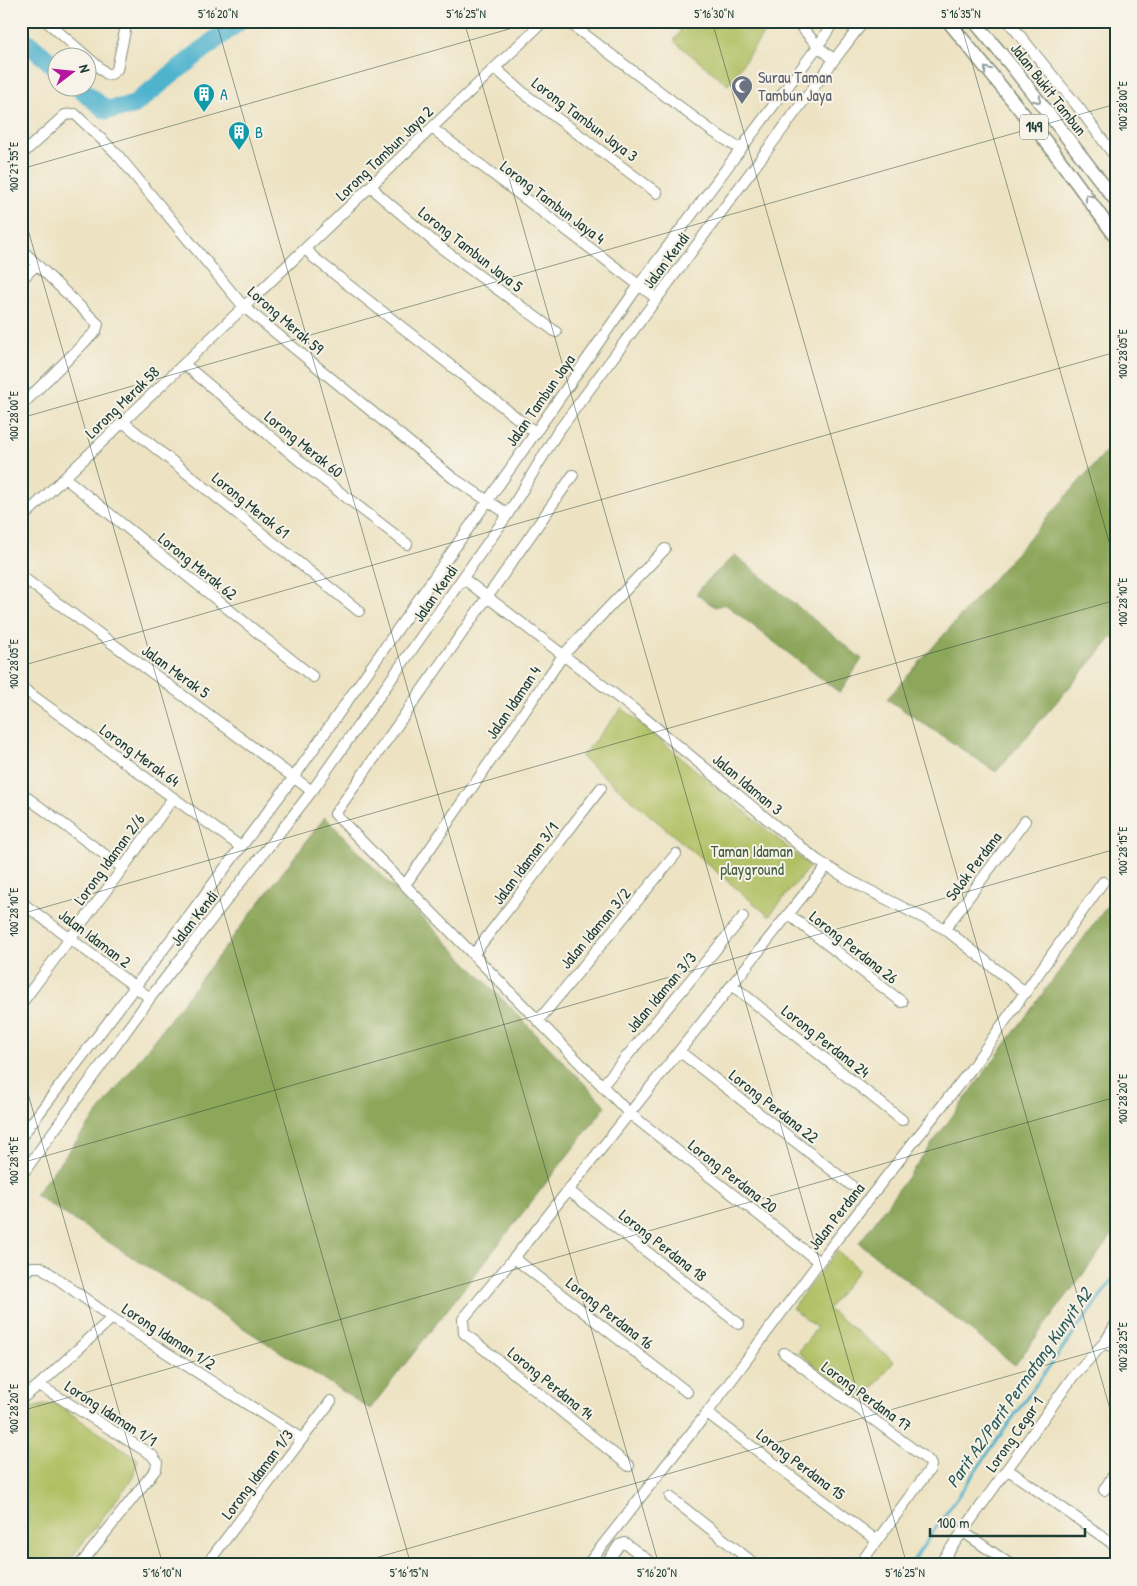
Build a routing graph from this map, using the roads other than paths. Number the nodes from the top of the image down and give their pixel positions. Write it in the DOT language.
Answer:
graph roads {
  1 [pos="46,21"];
  2 [pos="127,21"];
  3 [pos="544,21"];
  4 [pos="566,21"];
  5 [pos="796,21"];
  6 [pos="834,21"];
  7 [pos="864,21"];
  8 [pos="948,21"];
  9 [pos="974,21"];
  10 [pos="1008,21"];
  11 [pos="818,46"];
  12 [pos="834,60"];
  13 [pos="495,68"];
  14 [pos="432,128"];
  15 [pos="740,149"];
  16 [pos="21,155"];
  17 [pos="1116,158"];
  18 [pos="372,186"];
  19 [pos="657,193"];
  20 [pos="1116,201"];
  21 [pos="1116,237"];
  22 [pos="306,248"];
  23 [pos="21,249"];
  24 [pos="36,265"];
  25 [pos="21,280"];
  26 [pos="639,286"];
  27 [pos="656,298"];
  28 [pos="244,307"];
  29 [pos="556,332"];
  30 [pos="184,364"];
  31 [pos="21,406"];
  32 [pos="123,422"];
  33 [pos="536,434"];
  34 [pos="573,475"];
  35 [pos="64,478"];
  36 [pos="487,501"];
  37 [pos="508,514"];
  38 [pos="21,519"];
  39 [pos="407,544"];
  40 [pos="665,549"];
  41 [pos="21,576"];
  42 [pos="464,579"];
  43 [pos="488,597"];
  44 [pos="360,611"];
  45 [pos="564,654"];
  46 [pos="313,677"];
  47 [pos="21,687"];
  48 [pos="294,777"];
  49 [pos="601,788"];
  50 [pos="312,791"];
  51 [pos="21,793"];
  52 [pos="173,798"];
  53 [pos="1025,821"];
  54 [pos="241,848"];
  55 [pos="676,854"];
  56 [pos="826,867"];
  57 [pos="123,868"];
  58 [pos="1103,882"];
  59 [pos="404,886"];
  60 [pos="21,902"];
  61 [pos="788,914"];
  62 [pos="743,917"];
  63 [pos="945,929"];
  64 [pos="70,938"];
  65 [pos="474,956"];
  66 [pos="732,985"];
  67 [pos="135,987"];
  68 [pos="1026,992"];
  69 [pos="150,998"];
  70 [pos="902,1002"];
  71 [pos="21,1004"];
  72 [pos="538,1021"];
  73 [pos="679,1052"];
  74 [pos="602,1086"];
  75 [pos="629,1113"];
  76 [pos="902,1120"];
  77 [pos="21,1136"];
  78 [pos="21,1176"];
  79 [pos="851,1185"];
  80 [pos="568,1190"];
  81 [pos="514,1258"];
  82 [pos="819,1262"];
  83 [pos="21,1276"];
  84 [pos="112,1318"];
  85 [pos="739,1324"];
  86 [pos="1116,1324"];
  87 [pos="1105,1342"];
  88 [pos="1116,1350"];
  89 [pos="784,1353"];
  90 [pos="39,1385"];
  91 [pos="687,1392"];
  92 [pos="21,1399"];
  93 [pos="331,1401"];
  94 [pos="707,1413"];
  95 [pos="302,1439"];
  96 [pos="629,1466"];
  97 [pos="1007,1469"];
  98 [pos="1116,1472"];
  99 [pos="1104,1490"];
  100 [pos="670,1497"];
  101 [pos="962,1531"];
  102 [pos="876,1540"];
  103 [pos="1116,1546"];
  104 [pos="80,1565"];
  105 [pos="206,1565"];
  106 [pos="587,1565"];
  107 [pos="605,1565"];
  108 [pos="654,1565"];
  109 [pos="756,1565"];
  110 [pos="859,1565"];
  111 [pos="939,1565"];
  112 [pos="1011,1565"];
  1 -- 2 [label="street"];
  3 -- 13 [label="street, Lorong Tambun Jaya 2"];
  4 -- 15 [label="street"];
  5 -- 11 [label="street"];
  6 -- 11 [label="street, Jalan Tambun Jaya"];
  7 -- 12 [label="street, Jalan Kendi"];
  21 -- 8 [label="main road, 149, one-way"];
  9 -- 20 [label="main road, Jalan Bukit Tambun / 149, one-way"];
  10 -- 17 [label="street, Jalan Bukit Tambun"];
  11 -- 12 [label="street"];
  11 -- 15 [label="street, Jalan Tambun Jaya"];
  12 -- 27 [label="street, Jalan Kendi"];
  13 -- 14 [label="street, Lorong Tambun Jaya 2"];
  13 -- 19 [label="street, Lorong Tambun Jaya 3"];
  14 -- 18 [label="street, Lorong Tambun Jaya 2"];
  14 -- 26 [label="street, Lorong Tambun Jaya 4"];
  15 -- 26 [label="street, Jalan Tambun Jaya"];
  16 -- 28 [label="street, Lorong Merak 59"];
  18 -- 22 [label="street, Lorong Tambun Jaya 2"];
  18 -- 29 [label="street, Lorong Tambun Jaya 5"];
  22 -- 28 [label="street, Lorong Tambun Jaya 2"];
  22 -- 33 [label="street"];
  23 -- 24 [label="street"];
  24 -- 25 [label="street"];
  24 -- 31 [label="street"];
  26 -- 27 [label="street, Lorong Tambun Jaya 4"];
  26 -- 33 [label="street, Jalan Tambun Jaya"];
  27 -- 37 [label="street, Jalan Kendi"];
  28 -- 30 [label="street, Lorong Merak 58"];
  28 -- 36 [label="street, Lorong Merak 59"];
  30 -- 32 [label="street, Lorong Merak 58"];
  30 -- 39 [label="street, Lorong Merak 60"];
  32 -- 35 [label="street, Lorong Merak 58"];
  32 -- 44 [label="street, Lorong Merak 61"];
  33 -- 36 [label="street, Jalan Tambun Jaya"];
  34 -- 43 [label="street"];
  35 -- 38 [label="street, Lorong Merak 58"];
  35 -- 46 [label="street, Lorong Merak 62"];
  36 -- 37 [label="street, Lorong Merak 59"];
  36 -- 48 [label="street, Jalan Tambun Jaya"];
  37 -- 42 [label="street, Jalan Kendi"];
  40 -- 45 [label="street, Jalan Idaman 4"];
  41 -- 48 [label="street, Jalan Merak 5"];
  42 -- 43 [label="street, Jalan Idaman 3"];
  42 -- 50 [label="street, Jalan Kendi"];
  43 -- 45 [label="street, Jalan Idaman 3"];
  43 -- 59 [label="street, Lorong Perdana 20"];
  45 -- 56 [label="street, Jalan Idaman 3"];
  45 -- 59 [label="street, Jalan Idaman 4"];
  47 -- 52 [label="street, Lorong Merak 64"];
  48 -- 50 [label="street, Jalan Merak 5"];
  48 -- 54 [label="street, Jalan Kendi"];
  49 -- 65 [label="street, Jalan Idaman 3/1"];
  50 -- 69 [label="street, Jalan Kendi"];
  51 -- 57 [label="street"];
  52 -- 54 [label="street, Lorong Merak 64"];
  52 -- 57 [label="street, Lorong Idaman 2/6"];
  53 -- 63 [label="street, Solok Perdana"];
  54 -- 67 [label="street, Jalan Kendi"];
  55 -- 72 [label="street, Jalan Idaman 3/2"];
  56 -- 61 [label="street"];
  56 -- 63 [label="street, Jalan Idaman 3"];
  57 -- 64 [label="street, Lorong Idaman 2/6"];
  58 -- 68 [label="street, Jalan Perdana"];
  59 -- 65 [label="street, Lorong Perdana 20"];
  60 -- 64 [label="street, Jalan Idaman 2"];
  61 -- 66 [label="street"];
  61 -- 70 [label="street, Lorong Perdana 26"];
  62 -- 74 [label="street, Jalan Idaman 3/3"];
  63 -- 68 [label="street, Jalan Idaman 3"];
  64 -- 67 [label="street, Jalan Idaman 2"];
  64 -- 71 [label="street, Lorong Idaman 2/6"];
  65 -- 72 [label="street, Lorong Perdana 20"];
  66 -- 73 [label="street"];
  66 -- 76 [label="street, Lorong Perdana 24"];
  67 -- 69 [label="street, Jalan Idaman 2"];
  67 -- 77 [label="street, Jalan Kendi"];
  68 -- 82 [label="street, Jalan Perdana"];
  69 -- 78 [label="street, Jalan Kendi"];
  72 -- 74 [label="street, Lorong Perdana 20"];
  73 -- 75 [label="street"];
  73 -- 79 [label="street, Lorong Perdana 22"];
  74 -- 75 [label="street, Lorong Perdana 20"];
  75 -- 80 [label="street"];
  75 -- 82 [label="street, Lorong Perdana 20"];
  80 -- 81 [label="street"];
  80 -- 85 [label="street, Lorong Perdana 18"];
  81 -- 91 [label="street, Lorong Perdana 16"];
  81 -- 96 [label="street, Lorong Perdana 14"];
  82 -- 94 [label="street, Jalan Perdana"];
  83 -- 84 [label="street, Lorong Idaman 1/2"];
  84 -- 90 [label="street"];
  84 -- 95 [label="street, Lorong Idaman 1/2"];
  86 -- 87 [label="street, Lorong Cegar 1"];
  87 -- 88 [label="street"];
  87 -- 97 [label="street, Lorong Cegar 1"];
  89 -- 102 [label="street, Lorong Perdana 17"];
  90 -- 92 [label="street"];
  90 -- 104 [label="street, Lorong Idaman 1/1"];
  93 -- 95 [label="street, Lorong Idaman 1/3"];
  94 -- 102 [label="street, Lorong Perdana 15"];
  94 -- 106 [label="street, Jalan Perdana"];
  95 -- 105 [label="street, Lorong Idaman 1/3"];
  97 -- 101 [label="street, Lorong Cegar 1"];
  97 -- 103 [label="street"];
  98 -- 99 [label="street"];
  100 -- 109 [label="street"];
  101 -- 111 [label="street, Lorong Cegar 1"];
  101 -- 112 [label="street"];
  102 -- 110 [label="street"];
  107 -- 108 [label="street"];
}
